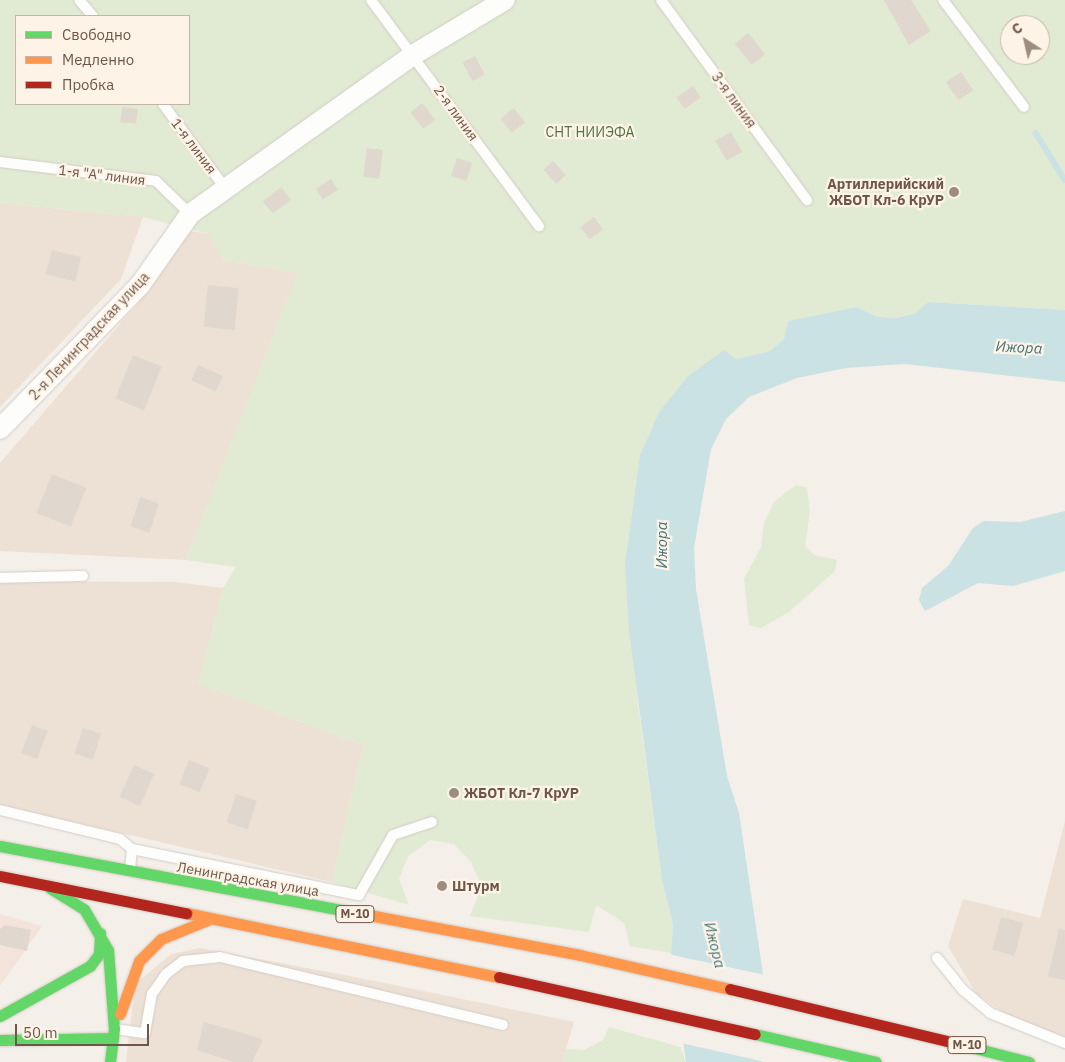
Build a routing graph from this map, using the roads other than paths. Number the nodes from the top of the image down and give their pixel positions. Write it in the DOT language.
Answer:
graph roads {
  1 [pos="79,0"];
  2 [pos="371,0"];
  3 [pos="506,0"];
  4 [pos="661,0"];
  5 [pos="943,0"];
  6 [pos="91,15"];
  7 [pos="413,55"];
  8 [pos="163,105"];
  9 [pos="1024,107"];
  10 [pos="0,162"];
  11 [pos="226,189"];
  12 [pos="807,200"];
  13 [pos="190,214"];
  14 [pos="539,226"];
  15 [pos="0,429"];
  16 [pos="83,576"];
  17 [pos="0,578"];
  18 [pos="0,810"];
  19 [pos="432,822"];
  20 [pos="0,846"];
  21 [pos="132,849"];
  22 [pos="130,873"];
  23 [pos="0,876"];
  24 [pos="46,886"];
  25 [pos="210,919"];
  26 [pos="100,933"];
  27 [pos="938,958"];
  28 [pos="0,1016"];
  29 [pos="503,1025"];
  30 [pos="114,1034"];
  31 [pos="0,1040"];
  32 [pos="1065,1043"];
  33 [pos="110,1062"];
  34 [pos="876,1062"];
  35 [pos="1029,1062"];
  1 -- 6 [label="lane"];
  2 -- 7 [label="lane, 2-я линия"];
  3 -- 7 [label="street"];
  4 -- 12 [label="lane, 3-я линия"];
  5 -- 9 [label="lane"];
  7 -- 11 [label="street"];
  7 -- 14 [label="lane, 2-я линия"];
  8 -- 11 [label="lane, 1-я линия"];
  10 -- 13 [label="lane, 1-я \"А\" линия"];
  11 -- 13 [label="street"];
  13 -- 15 [label="street, 2-я Ленинградская улица"];
  16 -- 17 [label="lane"];
  18 -- 21 [label="lane"];
  19 -- 21 [label="lane"];
  20 -- 22 [label="main road, Ленинградская улица / М-10"];
  21 -- 22 [label="lane"];
  22 -- 35 [label="main road, Ленинградская улица / М-10"];
  23 -- 24 [label="main road, М-10"];
  24 -- 25 [label="main road, М-10"];
  24 -- 26 [label="main road"];
  25 -- 30 [label="main road"];
  25 -- 34 [label="main road, М-10"];
  26 -- 28 [label="main road"];
  26 -- 30 [label="main road"];
  27 -- 32 [label="lane"];
  29 -- 30 [label="lane"];
  30 -- 31 [label="main road"];
  30 -- 33 [label="main road"];
}
